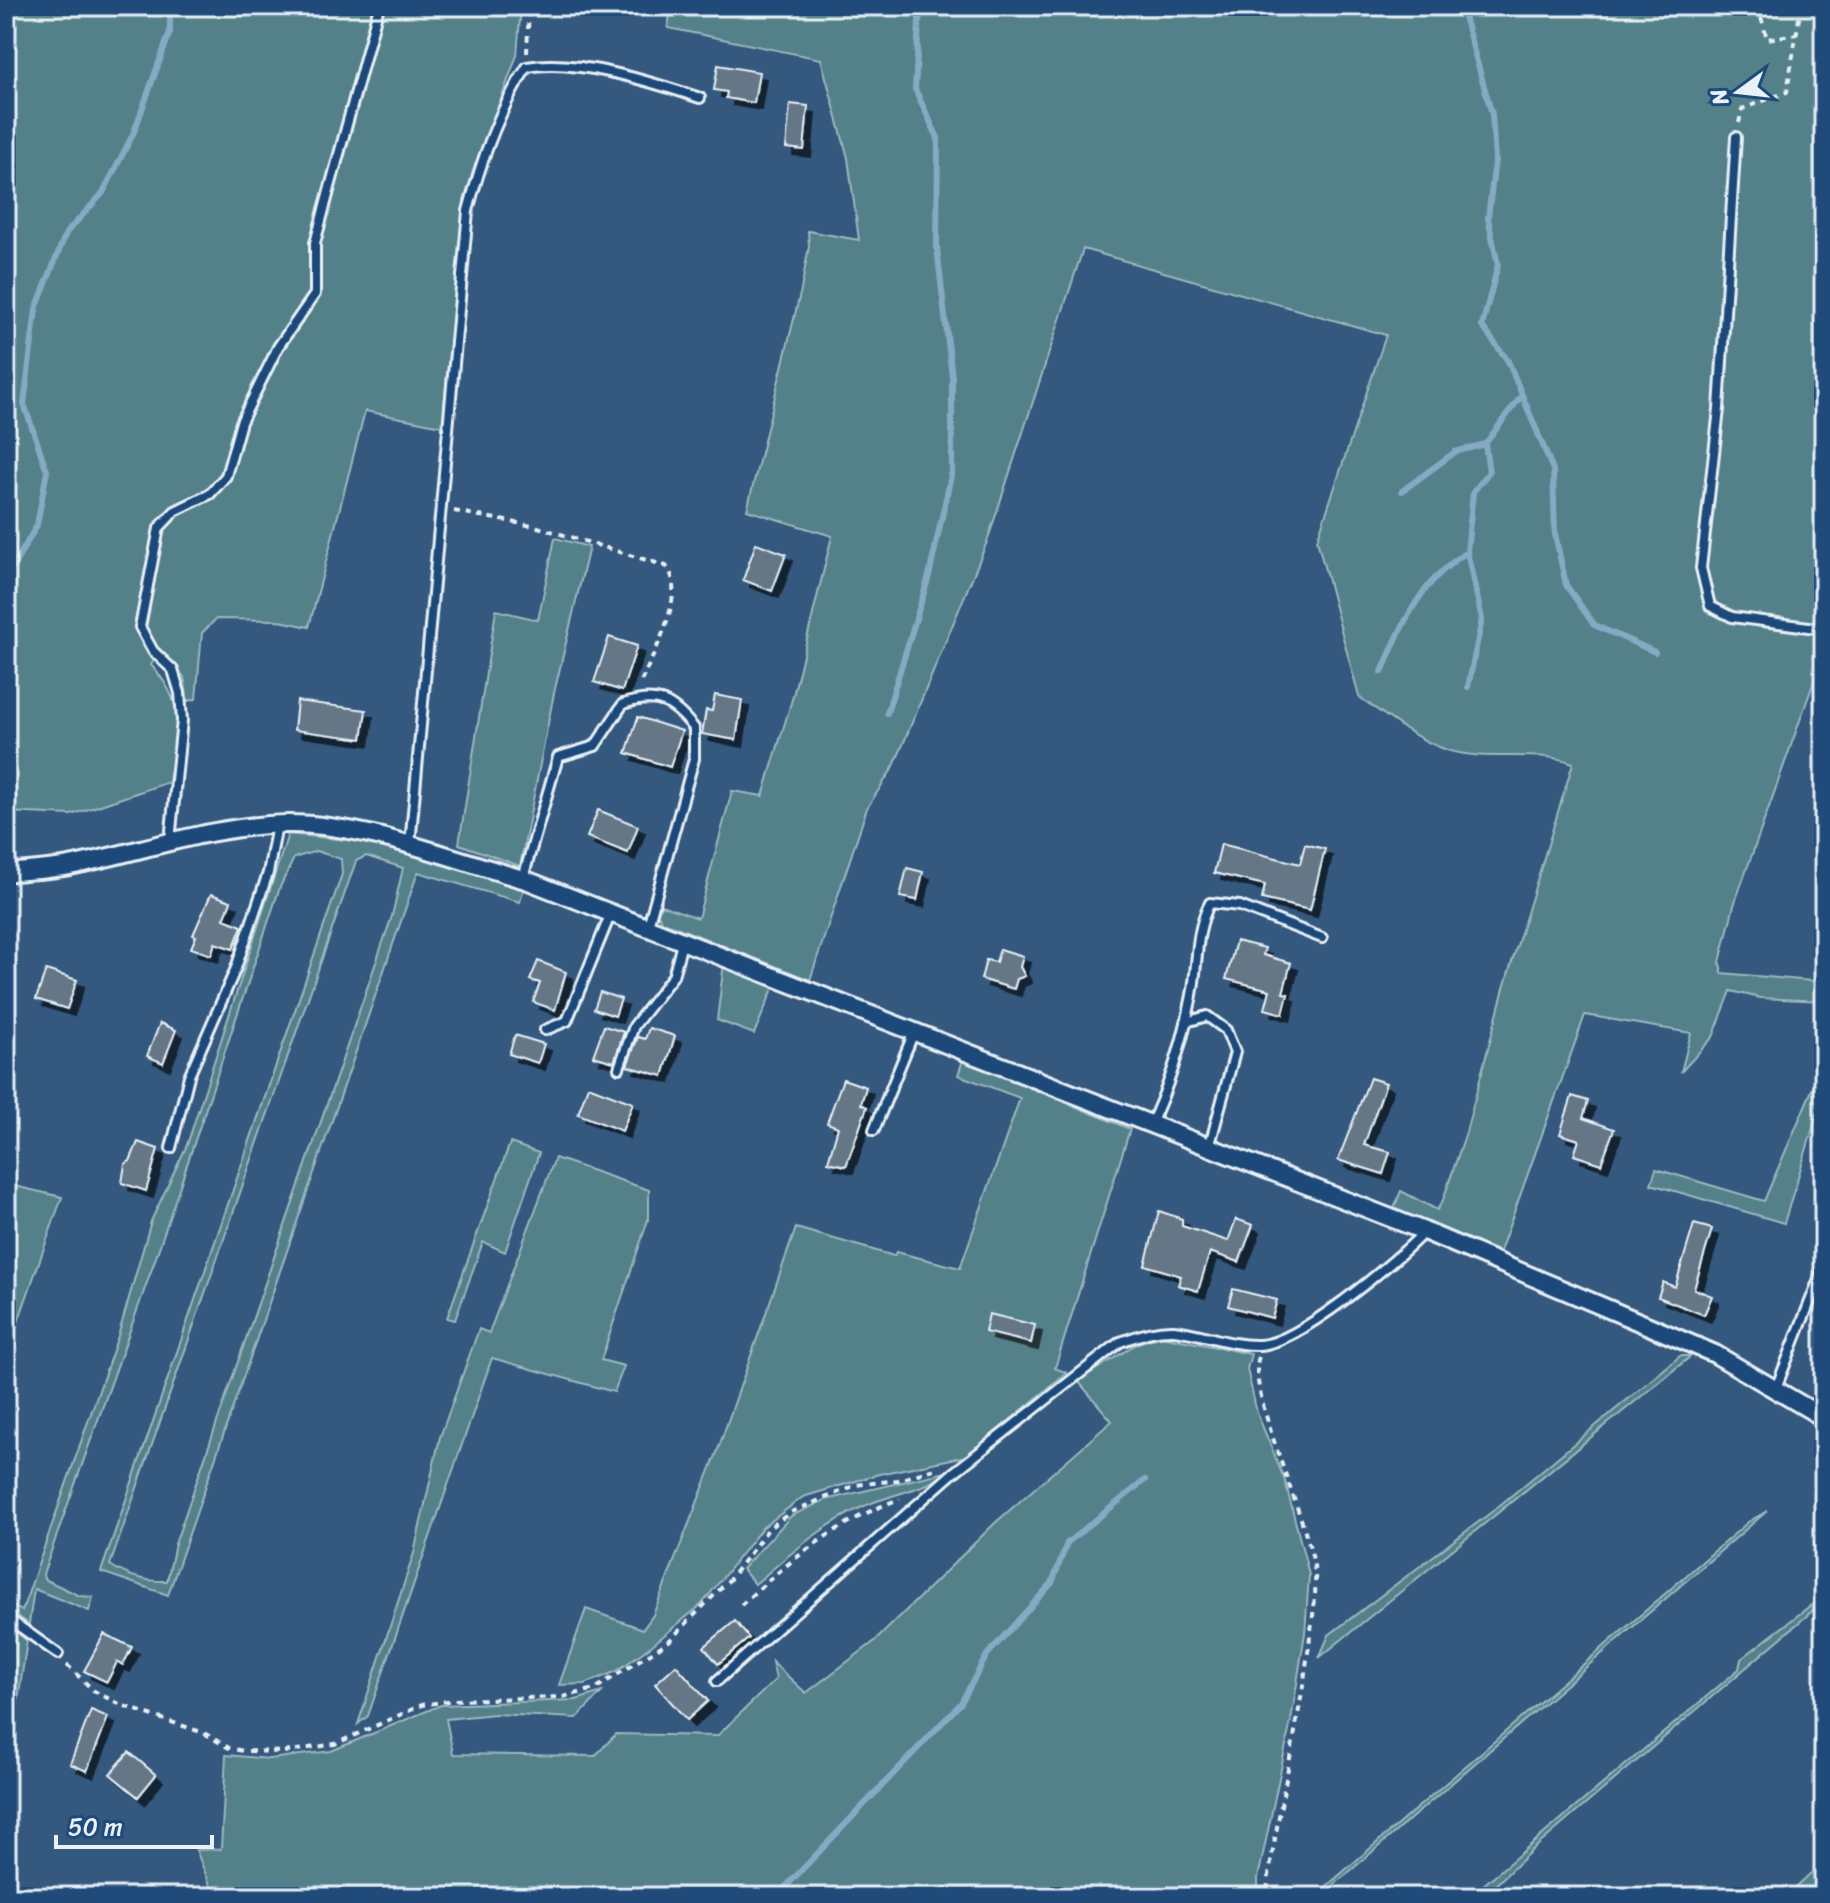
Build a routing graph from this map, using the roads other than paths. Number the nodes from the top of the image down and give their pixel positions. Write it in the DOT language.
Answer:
graph roads {
  1 [pos="379,6"];
  2 [pos="700,98"];
  3 [pos="1736,137"];
  4 [pos="1824,629"];
  5 [pos="277,825"];
  6 [pos="170,841"];
  7 [pos="410,846"];
  8 [pos="6,873"];
  9 [pos="523,879"];
  10 [pos="611,912"];
  11 [pos="648,926"];
  12 [pos="1322,938"];
  13 [pos="683,939"];
  14 [pos="1186,1022"];
  15 [pos="545,1030"];
  16 [pos="914,1031"];
  17 [pos="619,1068"];
  18 [pos="1150,1127"];
  19 [pos="874,1130"];
  20 [pos="171,1148"];
  21 [pos="1209,1148"];
  22 [pos="1424,1231"];
  23 [pos="1824,1266"];
  24 [pos="1776,1388"];
  25 [pos="1824,1418"];
  26 [pos="6,1617"];
  27 [pos="58,1654"];
  28 [pos="717,1681"];
  1 -- 6 [label="lane"];
  2 -- 7 [label="lane"];
  3 -- 4 [label="lane"];
  5 -- 6 [label="street"];
  5 -- 7 [label="street"];
  5 -- 20 [label="lane"];
  6 -- 8 [label="street"];
  7 -- 9 [label="street"];
  9 -- 10 [label="street"];
  9 -- 11 [label="lane"];
  10 -- 11 [label="street"];
  10 -- 15 [label="lane"];
  11 -- 13 [label="street"];
  12 -- 14 [label="lane"];
  13 -- 16 [label="street"];
  13 -- 17 [label="lane"];
  14 -- 18 [label="lane"];
  14 -- 21 [label="lane"];
  16 -- 18 [label="street"];
  16 -- 19 [label="lane"];
  18 -- 21 [label="street"];
  21 -- 22 [label="street"];
  22 -- 24 [label="street"];
  22 -- 28 [label="lane"];
  23 -- 24 [label="lane"];
  24 -- 25 [label="street"];
  26 -- 27 [label="lane"];
}
